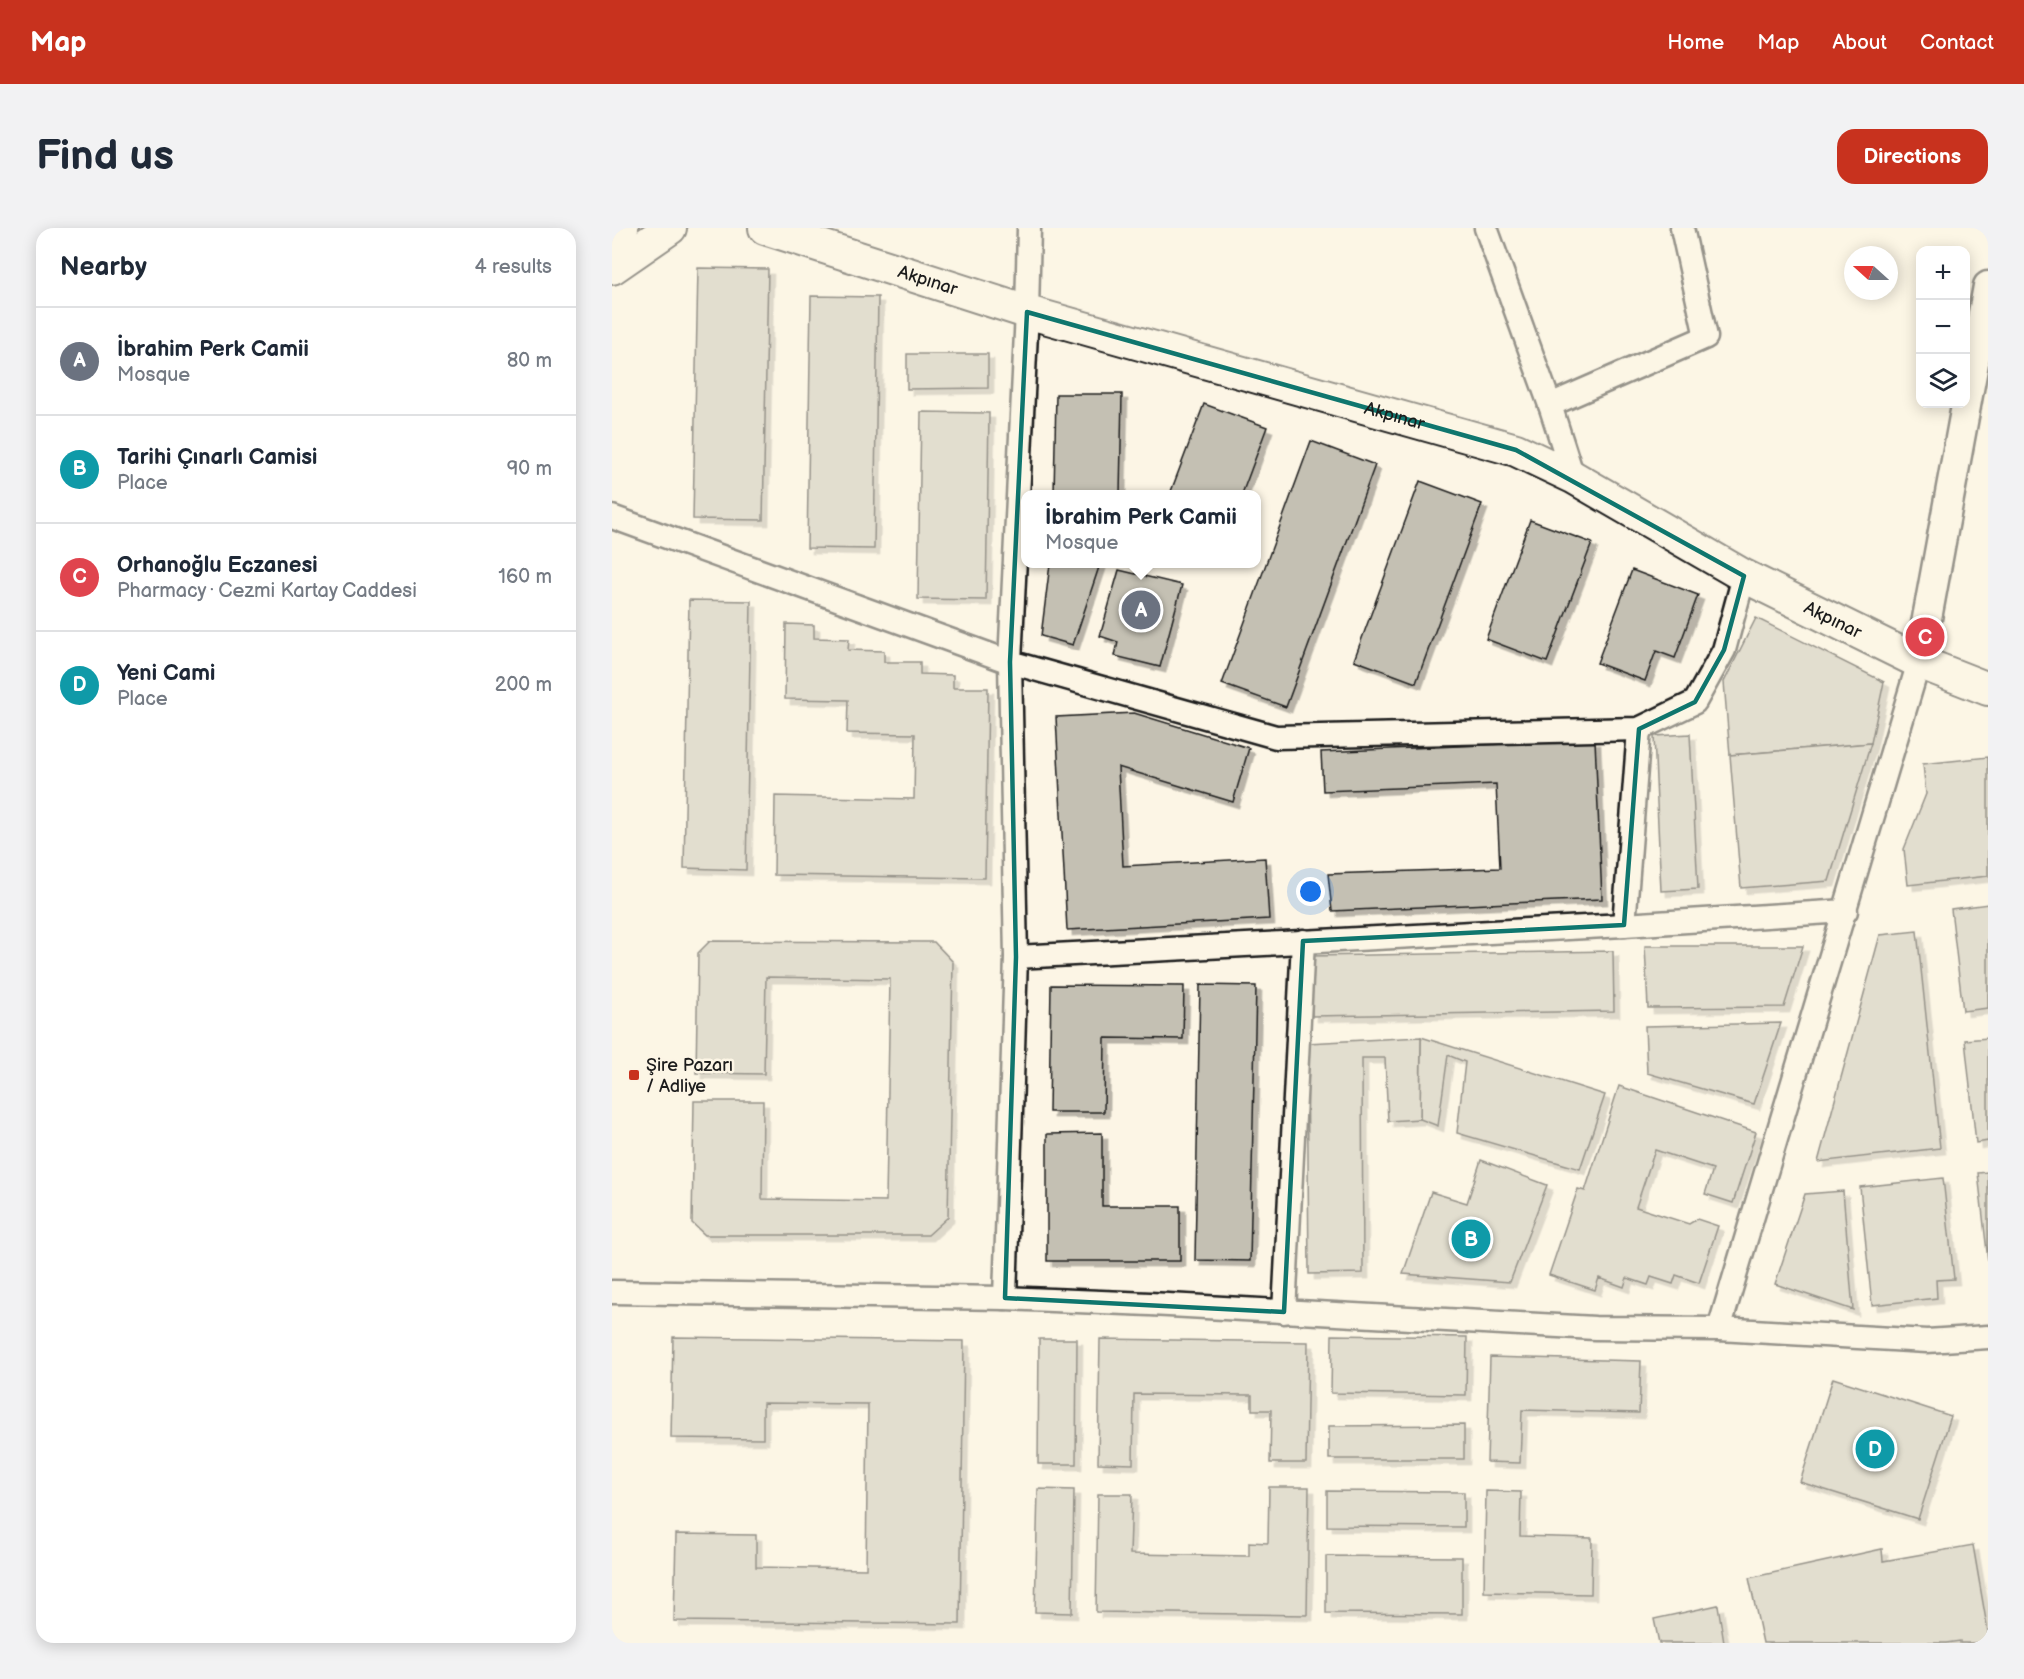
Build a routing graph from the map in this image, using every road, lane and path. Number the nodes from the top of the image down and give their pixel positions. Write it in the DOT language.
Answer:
graph roads {
  1 [pos="622,228"];
  2 [pos="670,228"];
  3 [pos="765,228"];
  4 [pos="1029,228"];
  5 [pos="1486,228"];
  6 [pos="1682,228"];
  7 [pos="612,259"];
  8 [pos="612,268"];
  9 [pos="1988,286"];
  10 [pos="1027,312"];
  11 [pos="1550,405"];
  12 [pos="1573,477"];
  13 [pos="612,517"];
  14 [pos="1744,576"];
  15 [pos="1010,662"];
  16 [pos="1919,662"];
  17 [pos="1988,689"];
  18 [pos="1639,729"];
  19 [pos="1846,911"];
  20 [pos="1624,925"];
  21 [pos="1303,941"];
  22 [pos="1016,957"];
  23 [pos="612,1292"];
  24 [pos="1005,1298"];
  25 [pos="1284,1312"];
  26 [pos="1719,1329"];
  27 [pos="1988,1336"];
  1 -- 7 [label="main road"];
  2 -- 8 [label="main road"];
  3 -- 10 [label="main road, Akpınar"];
  4 -- 10 [label="street"];
  5 -- 11 [label="street"];
  6 -- 11 [label="street"];
  9 -- 16 [label="street"];
  10 -- 12 [label="main road, Akpınar"];
  10 -- 15 [label="street"];
  11 -- 12 [label="street"];
  12 -- 14 [label="main road, Akpınar"];
  13 -- 15 [label="street"];
  14 -- 16 [label="main road, Akpınar"];
  14 -- 18 [label="street"];
  15 -- 18 [label="street"];
  15 -- 22 [label="street"];
  16 -- 17 [label="main road, Akpınar"];
  16 -- 19 [label="street"];
  18 -- 20 [label="street"];
  19 -- 20 [label="street"];
  19 -- 26 [label="street"];
  20 -- 21 [label="street"];
  21 -- 22 [label="street"];
  21 -- 25 [label="street"];
  22 -- 24 [label="street"];
  23 -- 24 [label="street"];
  24 -- 25 [label="street"];
  25 -- 26 [label="street"];
  26 -- 27 [label="street"];
}
